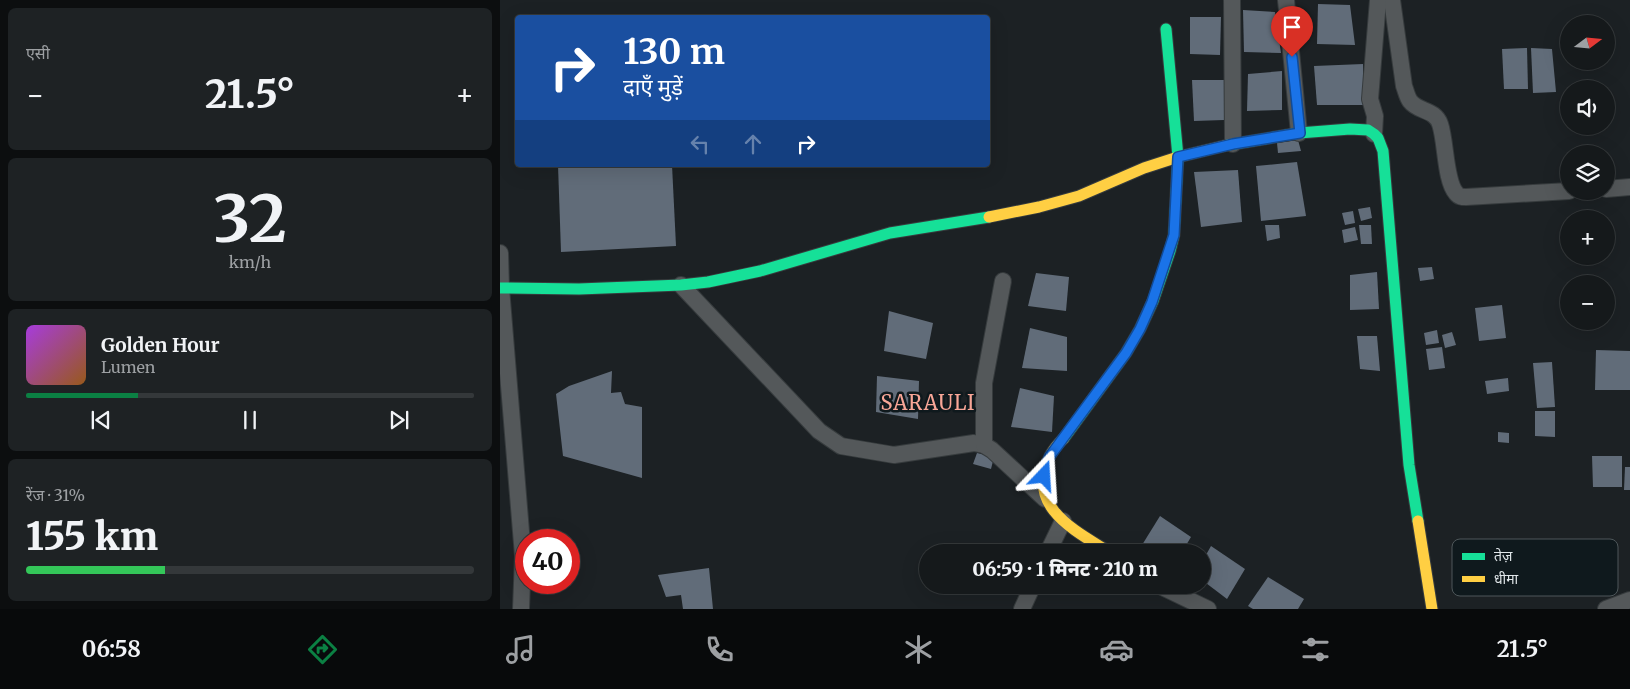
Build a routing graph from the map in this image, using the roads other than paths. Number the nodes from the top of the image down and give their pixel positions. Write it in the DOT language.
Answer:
graph roads {
  1 [pos="1232,0"];
  2 [pos="1286,0"];
  3 [pos="1378,0"];
  4 [pos="1392,0"];
  5 [pos="1166,28"];
  6 [pos="1300,133"];
  7 [pos="1374,134"];
  8 [pos="1233,144"];
  9 [pos="1178,157"];
  10 [pos="1630,187"];
  11 [pos="1615,188"];
  12 [pos="1560,192"];
  13 [pos="500,254"];
  14 [pos="1004,281"];
  15 [pos="681,285"];
  16 [pos="501,288"];
  17 [pos="984,445"];
  18 [pos="1045,499"];
  19 [pos="1063,521"];
  20 [pos="1052,544"];
  21 [pos="1096,544"];
  22 [pos="1029,594"];
  23 [pos="1177,594"];
  24 [pos="1630,600"];
  25 [pos="521,609"];
  26 [pos="1022,609"];
  27 [pos="1208,609"];
  28 [pos="1432,609"];
  29 [pos="1606,609"];
  1 -- 8 [label="street"];
  2 -- 6 [label="street"];
  3 -- 7 [label="street"];
  4 -- 12 [label="street"];
  5 -- 9 [label="street"];
  6 -- 7 [label="street"];
  6 -- 8 [label="street"];
  7 -- 28 [label="street"];
  8 -- 9 [label="street"];
  9 -- 15 [label="street"];
  9 -- 18 [label="street"];
  10 -- 11 [label="street"];
  13 -- 16 [label="street"];
  14 -- 17 [label="street"];
  15 -- 16 [label="street"];
  15 -- 17 [label="street"];
  16 -- 25 [label="street"];
  17 -- 18 [label="street"];
  18 -- 19 [label="street"];
  19 -- 20 [label="street"];
  19 -- 21 [label="street"];
  22 -- 26 [label="street"];
  23 -- 27 [label="street"];
  24 -- 29 [label="street"];
}
